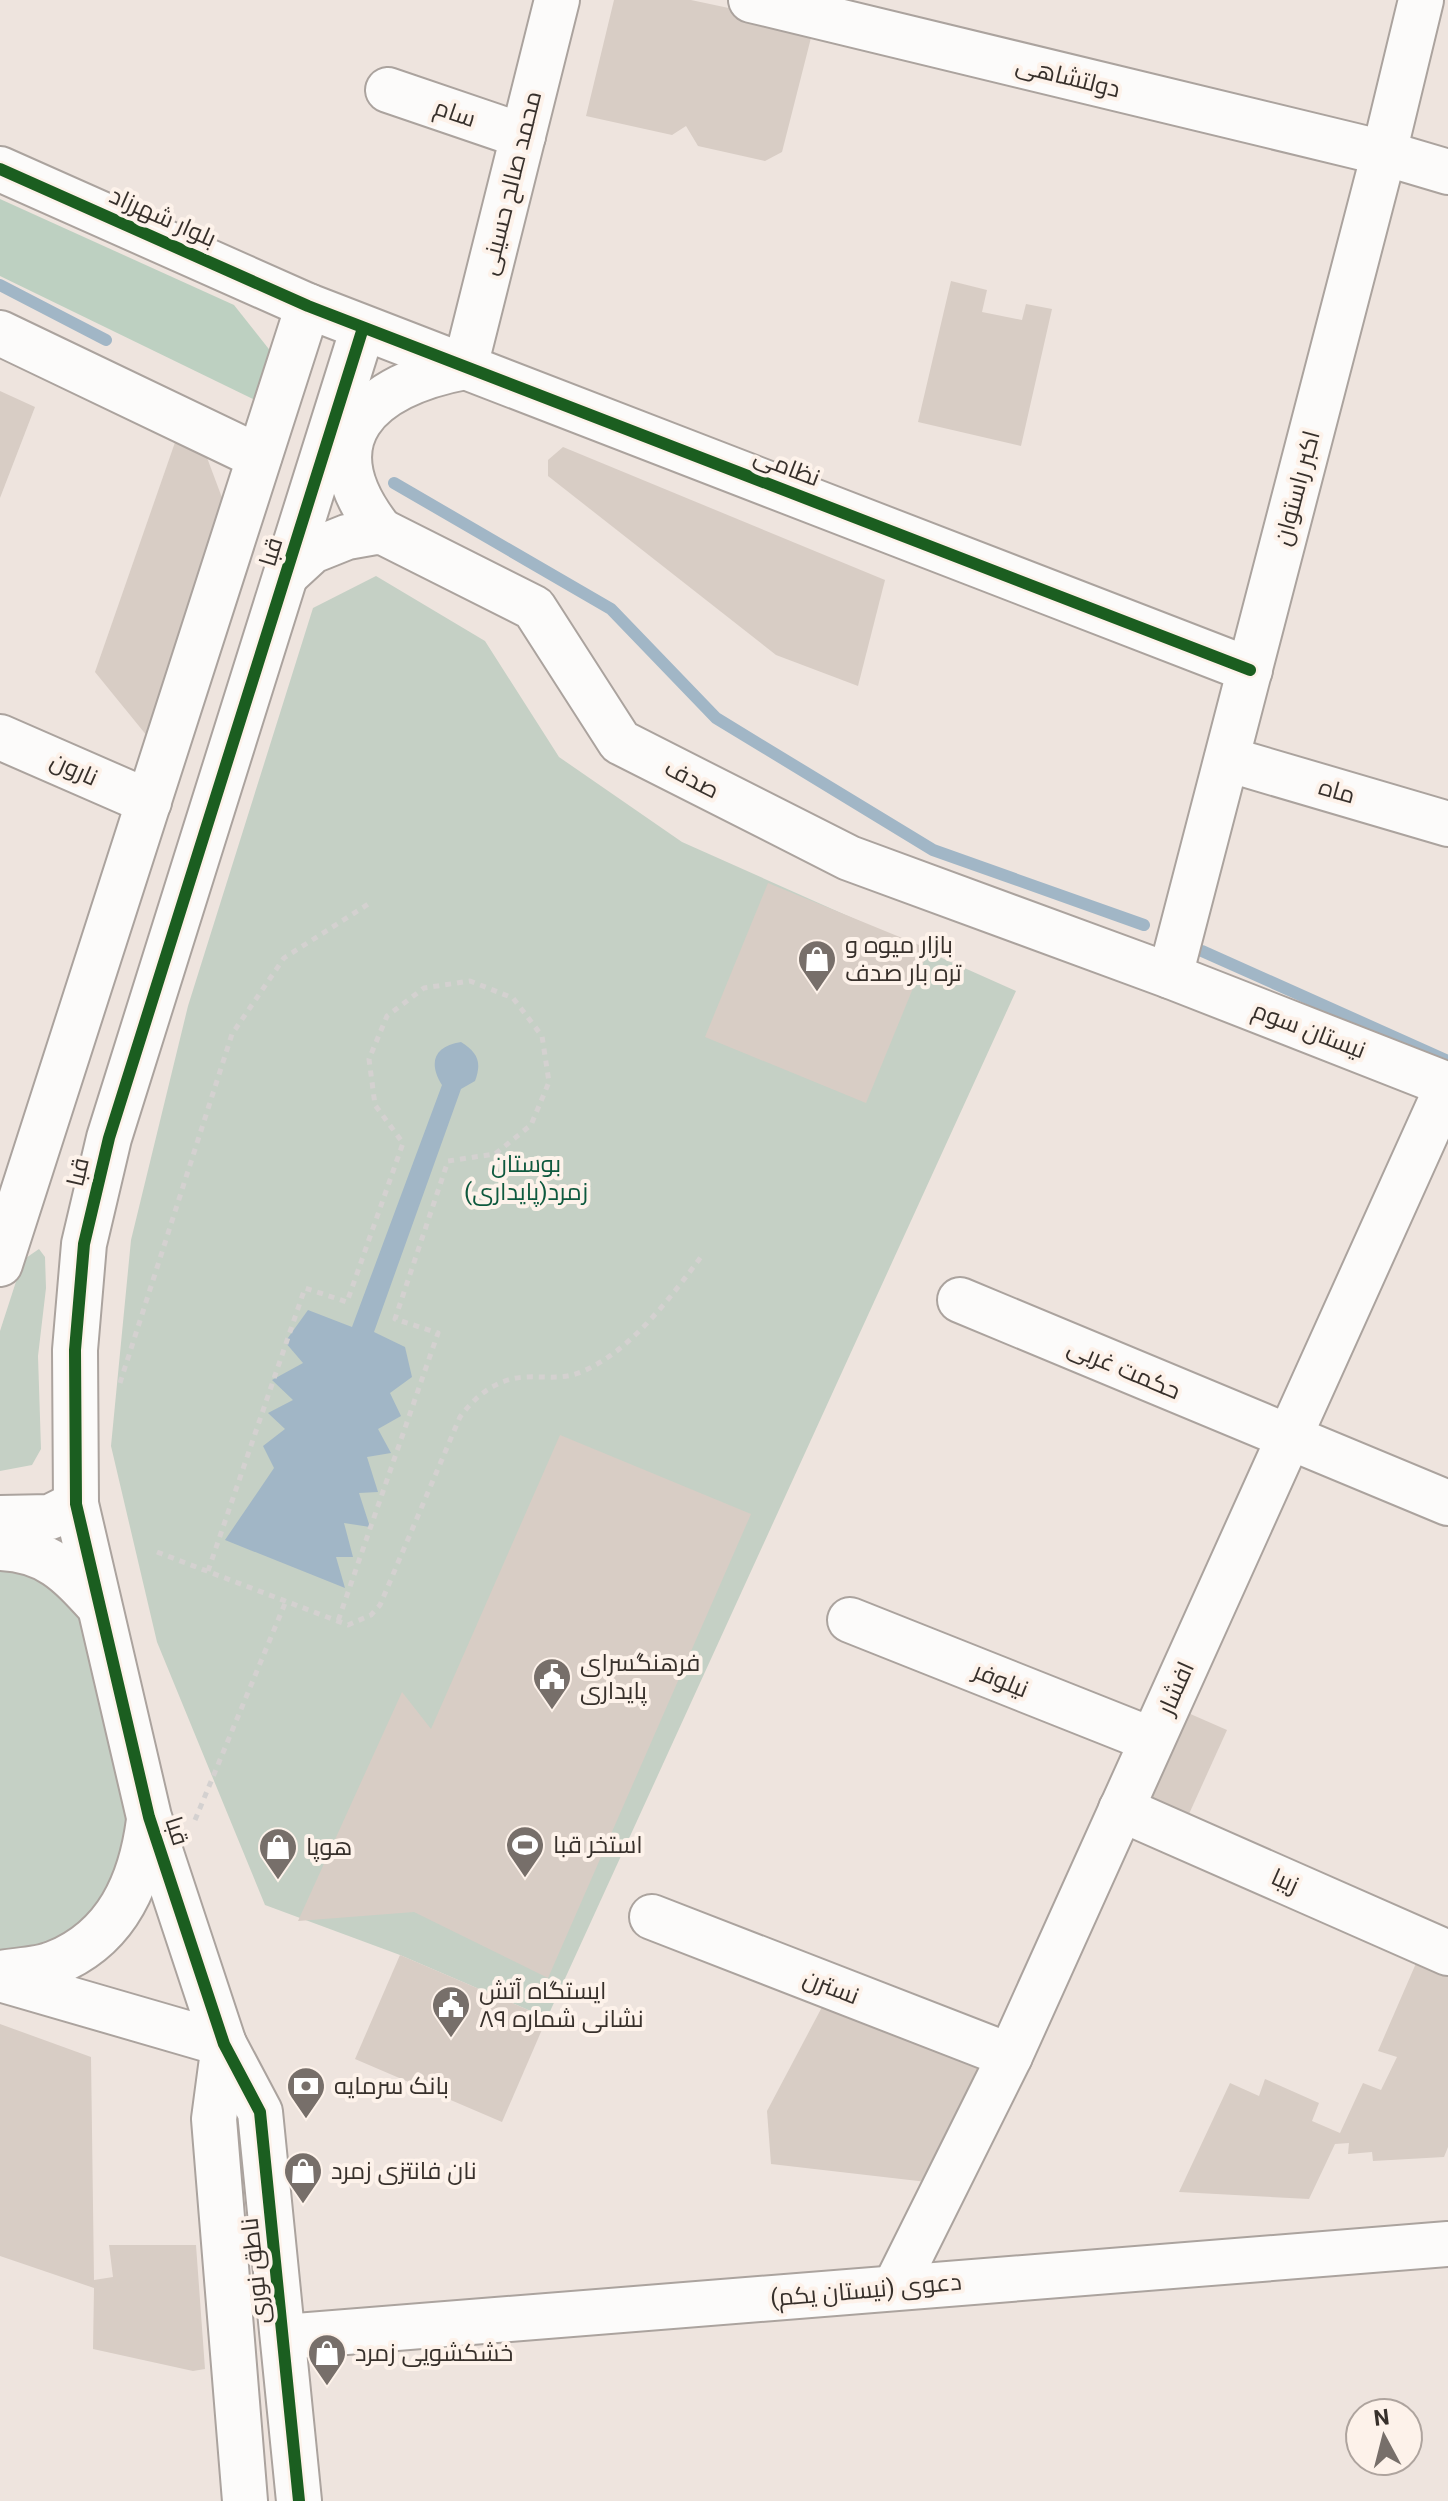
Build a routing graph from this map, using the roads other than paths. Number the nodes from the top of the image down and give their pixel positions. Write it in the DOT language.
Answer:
graph roads {
  1 [pos="557,0"];
  2 [pos="751,0"];
  3 [pos="1421,0"];
  4 [pos="388,90"];
  5 [pos="523,136"];
  6 [pos="1384,153"];
  7 [pos="0,169"];
  8 [pos="1448,172"];
  9 [pos="308,306"];
  10 [pos="363,328"];
  11 [pos="0,333"];
  12 [pos="465,367"];
  13 [pos="259,457"];
  14 [pos="381,531"];
  15 [pos="287,574"];
  16 [pos="1250,670"];
  17 [pos="0,737"];
  18 [pos="1227,759"];
  19 [pos="149,802"];
  20 [pos="1448,824"];
  21 [pos="1170,976"];
  22 [pos="1448,1085"];
  23 [pos="0,1264"];
  24 [pos="960,1300"];
  25 [pos="1288,1437"];
  26 [pos="1448,1503"];
  27 [pos="76,1504"];
  28 [pos="0,1518"];
  29 [pos="0,1548"];
  30 [pos="99,1606"];
  31 [pos="850,1620"];
  32 [pos="1152,1740"];
  33 [pos="1121,1809"];
  34 [pos="149,1817"];
  35 [pos="652,1917"];
  36 [pos="1448,1953"];
  37 [pos="0,1976"];
  38 [pos="224,2044"];
  39 [pos="1010,2056"];
  40 [pos="1448,2244"];
  41 [pos="895,2287"];
  42 [pos="284,2337"];
  43 [pos="245,2501"];
  44 [pos="299,2501"];
  1 -- 5 [label="street, محمد صالح حسینی"];
  2 -- 6 [label="street, دولتشاهی"];
  3 -- 6 [label="street, اکبر راستوان"];
  4 -- 5 [label="street, سام"];
  5 -- 12 [label="street, محمد صالح حسینی"];
  6 -- 8 [label="street, دولتشاهی"];
  6 -- 16 [label="street, اکبر راستوان"];
  7 -- 9 [label="street, بلوار شهرزاد"];
  9 -- 10 [label="street, نظامی"];
  9 -- 13 [label="street, قبا"];
  10 -- 12 [label="street, نظامی"];
  10 -- 15 [label="street, قبا"];
  11 -- 13 [label="street"];
  12 -- 14 [label="street"];
  12 -- 16 [label="street, نظامی"];
  13 -- 19 [label="street, قبا"];
  14 -- 15 [label="street"];
  14 -- 21 [label="street, صدف"];
  15 -- 27 [label="street, قبا"];
  16 -- 18 [label="street, اکبر راستوان"];
  17 -- 19 [label="street, نارون"];
  18 -- 20 [label="street, ماه"];
  18 -- 21 [label="street, اکبر راستوان"];
  19 -- 23 [label="street, قبا"];
  21 -- 22 [label="street, نیستان سوم"];
  22 -- 25 [label="street, افشار"];
  24 -- 25 [label="street, حکمت غربی"];
  25 -- 26 [label="street, حکمت غربی"];
  25 -- 32 [label="street, افشار"];
  27 -- 28 [label="street"];
  27 -- 30 [label="street, قبا"];
  29 -- 30 [label="street"];
  30 -- 34 [label="street, قبا"];
  31 -- 32 [label="street, نیلوفر"];
  32 -- 33 [label="street, افشار"];
  33 -- 36 [label="street, زیبا"];
  33 -- 39 [label="street, افشار"];
  34 -- 37 [label="street"];
  34 -- 38 [label="street, قبا"];
  35 -- 39 [label="street, نسترن"];
  37 -- 38 [label="street"];
  38 -- 42 [label="street, ناطق نوری"];
  38 -- 43 [label="street, ناطق نوری"];
  39 -- 41 [label="street, افشار"];
  40 -- 41 [label="street, دعوی (نیستان یکم)"];
  41 -- 42 [label="street, دعوی (نیستان یکم)"];
  42 -- 44 [label="street, ناطق نوری"];
}
